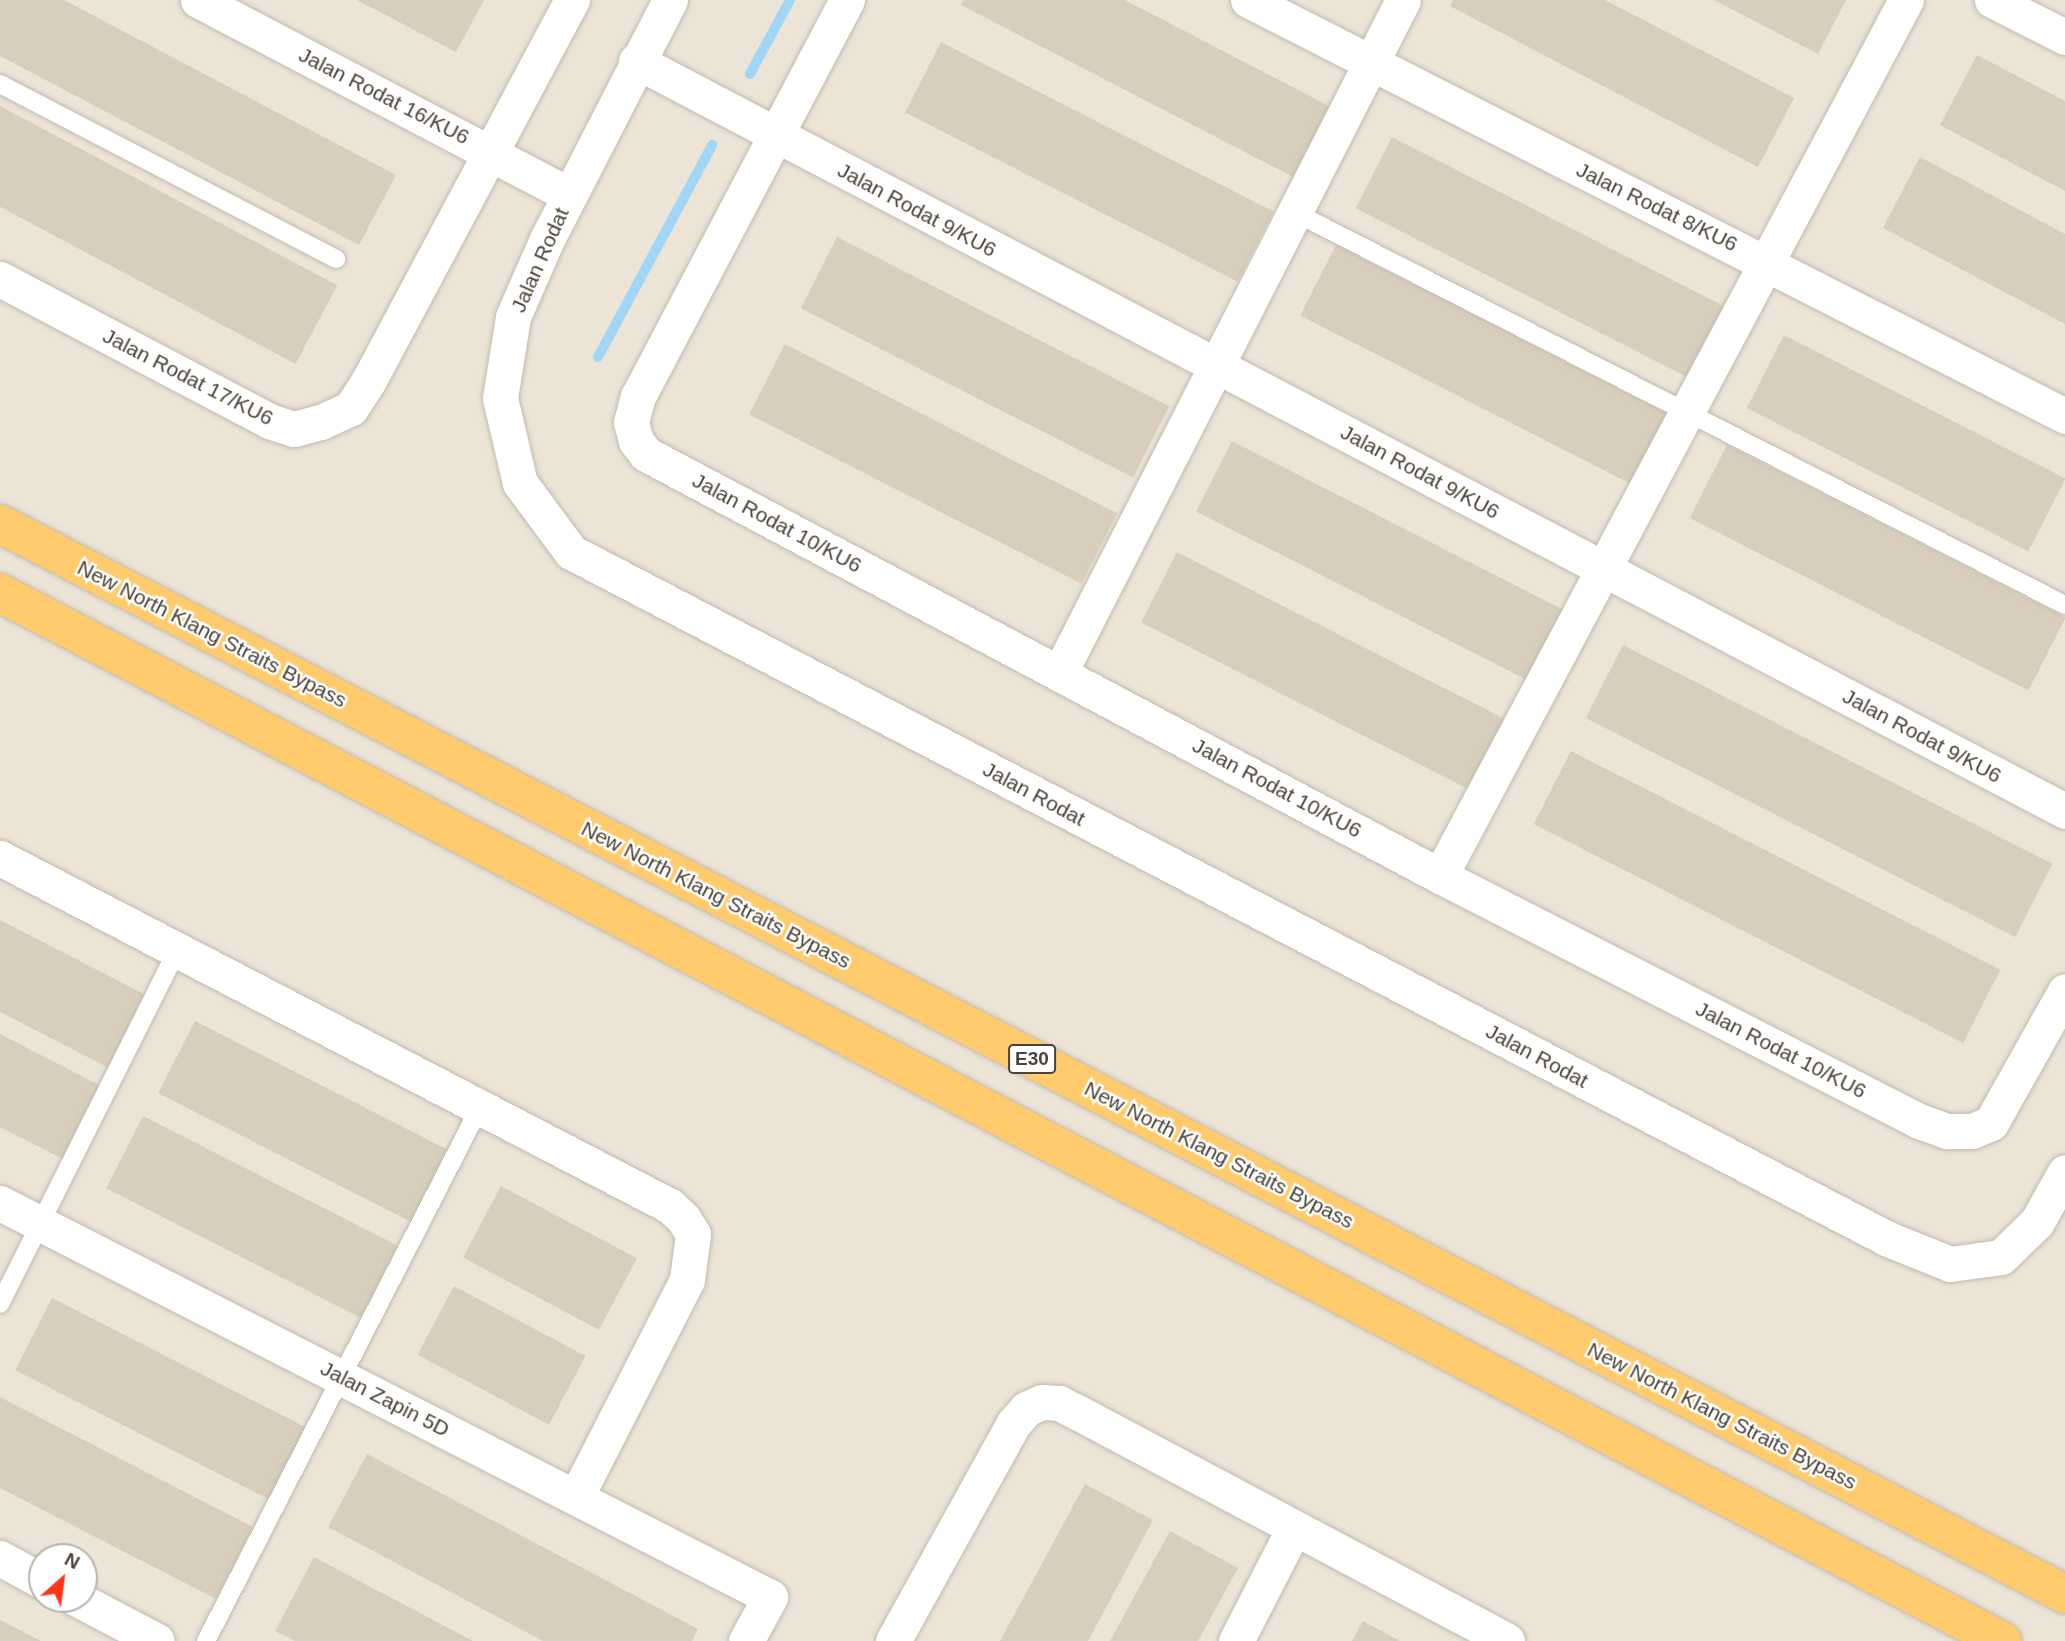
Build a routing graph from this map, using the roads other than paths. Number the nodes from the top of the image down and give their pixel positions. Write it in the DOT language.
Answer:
graph roads {
  1 [pos="198,0"];
  2 [pos="572,0"];
  3 [pos="670,0"];
  4 [pos="847,0"];
  5 [pos="1248,0"];
  6 [pos="1403,0"];
  7 [pos="1906,0"];
  8 [pos="1992,0"];
  9 [pos="2065,37"];
  10 [pos="636,61"];
  11 [pos="1370,64"];
  12 [pos="0,84"];
  13 [pos="774,135"];
  14 [pos="493,153"];
  15 [pos="569,195"];
  16 [pos="1294,212"];
  17 [pos="337,259"];
  18 [pos="1768,262"];
  19 [pos="0,279"];
  20 [pos="1216,367"];
  21 [pos="1688,411"];
  22 [pos="2065,416"];
  23 [pos="0,524"];
  24 [pos="1604,569"];
  25 [pos="0,593"];
  26 [pos="2065,604"];
  27 [pos="1060,672"];
  28 [pos="2065,811"];
  29 [pos="0,858"];
  30 [pos="1440,876"];
  31 [pos="177,950"];
  32 [pos="2065,991"];
  33 [pos="480,1107"];
  34 [pos="2065,1172"];
  35 [pos="0,1203"];
  36 [pos="41,1223"];
  37 [pos="0,1304"];
  38 [pos="342,1377"];
  39 [pos="576,1497"];
  40 [pos="1294,1528"];
  41 [pos="0,1559"];
  42 [pos="28,1574"];
  43 [pos="2065,1594"];
  44 [pos="98,1610"];
  45 [pos="157,1641"];
  46 [pos="206,1641"];
  47 [pos="746,1641"];
  48 [pos="893,1641"];
  49 [pos="1236,1641"];
  50 [pos="1507,1641"];
  51 [pos="2002,1641"];
  1 -- 14 [label="street, Jalan Rodat 16/KU6"];
  2 -- 14 [label="street, Jalan Rodat 17/KU6"];
  3 -- 10 [label="street, Jalan Rodat"];
  4 -- 13 [label="street, Jalan Rodat 10/KU6"];
  5 -- 11 [label="street, Jalan Rodat 8/KU6"];
  6 -- 11 [label="street"];
  7 -- 18 [label="street"];
  8 -- 9 [label="street"];
  10 -- 13 [label="street, Jalan Rodat 9/KU6"];
  10 -- 15 [label="street, Jalan Rodat"];
  11 -- 16 [label="street"];
  11 -- 18 [label="street, Jalan Rodat 8/KU6"];
  12 -- 17 [label="lane"];
  13 -- 20 [label="street, Jalan Rodat 9/KU6"];
  13 -- 27 [label="street, Jalan Rodat 10/KU6"];
  14 -- 15 [label="street, Jalan Rodat 16/KU6"];
  14 -- 19 [label="street, Jalan Rodat 17/KU6"];
  15 -- 34 [label="street, Jalan Rodat"];
  16 -- 20 [label="street"];
  16 -- 21 [label="lane"];
  18 -- 21 [label="street"];
  18 -- 22 [label="street, Jalan Rodat 8/KU6"];
  20 -- 24 [label="street, Jalan Rodat 9/KU6"];
  20 -- 27 [label="street"];
  21 -- 24 [label="street"];
  21 -- 26 [label="lane"];
  23 -- 43 [label="highway, New North Klang Straits Bypass / E30"];
  24 -- 28 [label="street, Jalan Rodat 9/KU6"];
  24 -- 30 [label="street"];
  25 -- 51 [label="highway"];
  27 -- 30 [label="street, Jalan Rodat 10/KU6"];
  29 -- 31 [label="street"];
  30 -- 32 [label="street, Jalan Rodat 10/KU6"];
  31 -- 33 [label="street"];
  31 -- 36 [label="lane"];
  33 -- 38 [label="lane"];
  33 -- 39 [label="street"];
  35 -- 36 [label="street, Jalan Zapin 5D"];
  36 -- 37 [label="lane"];
  36 -- 38 [label="street, Jalan Zapin 5D"];
  38 -- 39 [label="street, Jalan Zapin 5D"];
  38 -- 46 [label="lane"];
  39 -- 47 [label="street, Jalan Zapin 5D"];
  40 -- 48 [label="street"];
  40 -- 49 [label="street"];
  40 -- 50 [label="street"];
  41 -- 42 [label="street"];
  44 -- 45 [label="street"];
}
